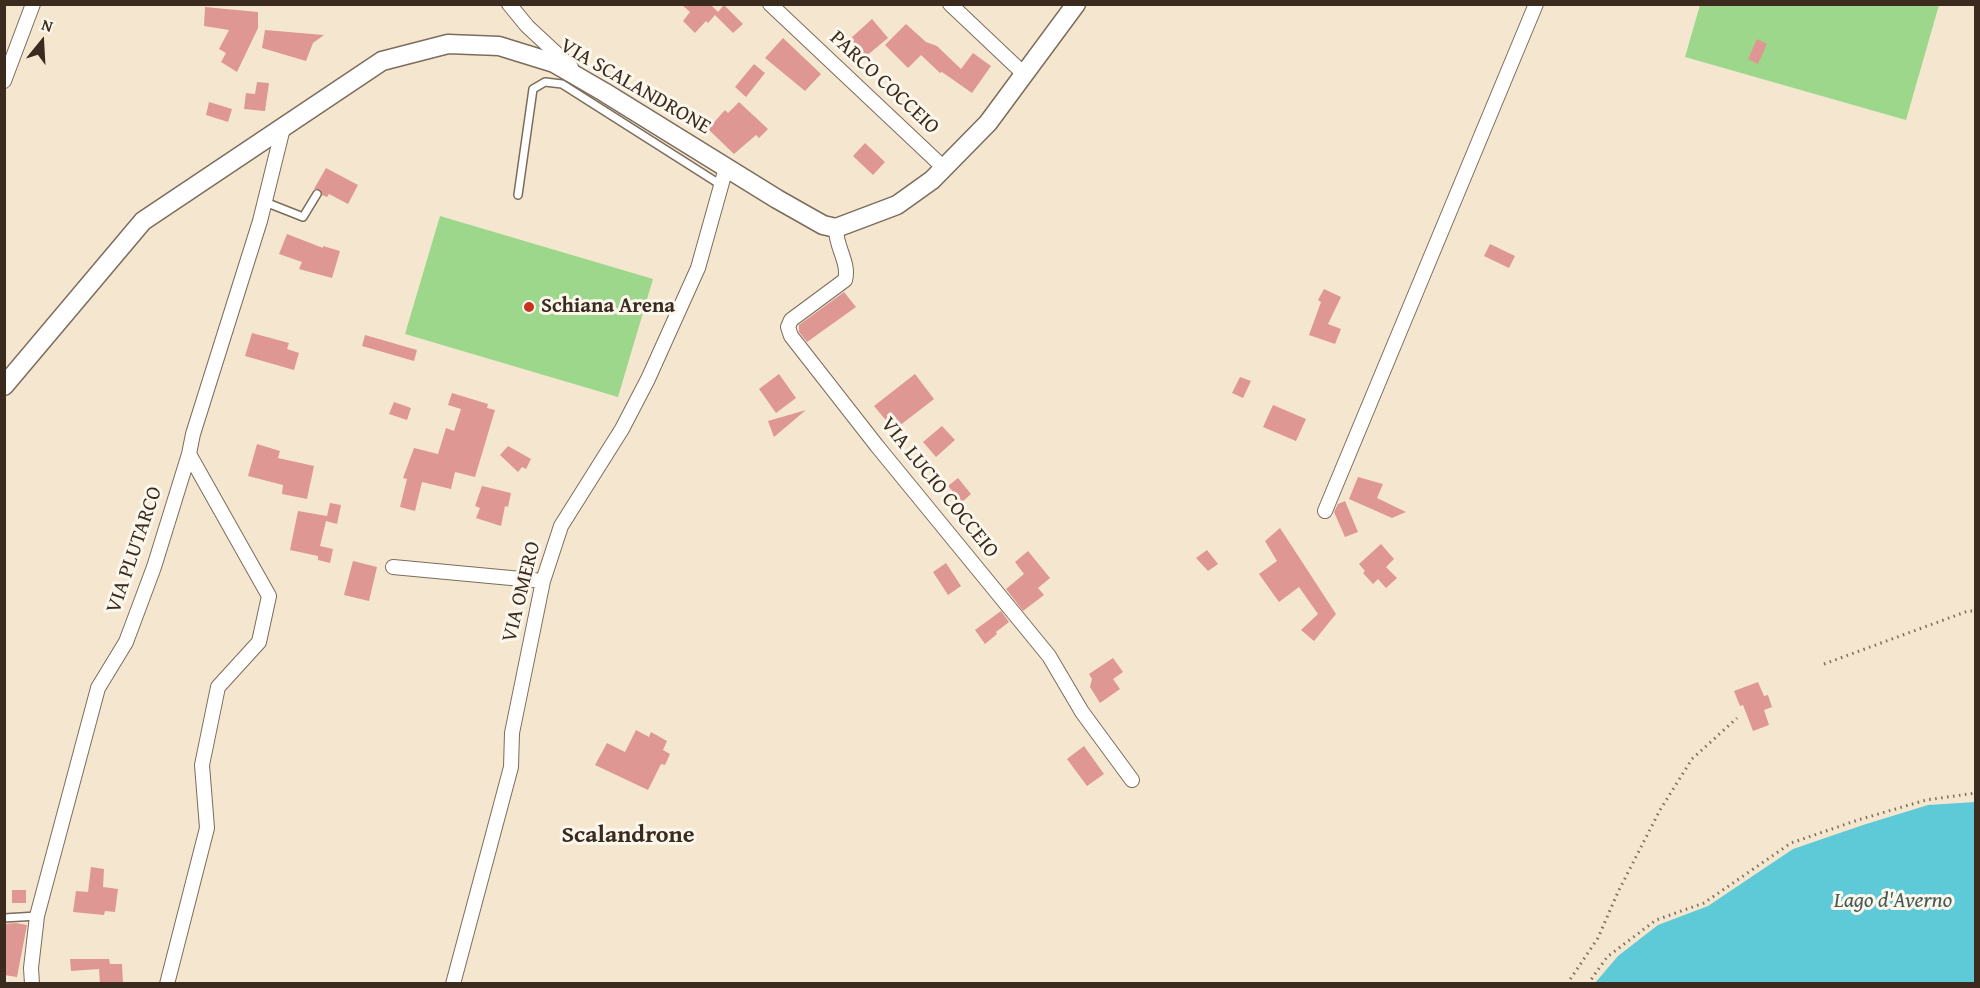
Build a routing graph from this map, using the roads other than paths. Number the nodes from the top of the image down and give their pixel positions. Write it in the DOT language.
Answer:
graph roads {
  1 [pos="33,4"];
  2 [pos="509,4"];
  3 [pos="770,4"];
  4 [pos="950,4"];
  5 [pos="1076,4"];
  6 [pos="1536,4"];
  7 [pos="1024,74"];
  8 [pos="4,81"];
  9 [pos="585,81"];
  10 [pos="283,128"];
  11 [pos="944,168"];
  12 [pos="724,176"];
  13 [pos="317,194"];
  14 [pos="518,195"];
  15 [pos="265,202"];
  16 [pos="836,228"];
  17 [pos="4,386"];
  18 [pos="189,454"];
  19 [pos="1325,511"];
  20 [pos="393,567"];
  21 [pos="543,580"];
  22 [pos="1132,780"];
  23 [pos="37,916"];
  24 [pos="4,918"];
  25 [pos="32,984"];
  26 [pos="167,984"];
  27 [pos="453,984"];
  1 -- 8 [label="street"];
  2 -- 9 [label="street"];
  3 -- 11 [label="street, PARCO COCCEIO"];
  4 -- 7 [label="street"];
  5 -- 7 [label="street"];
  6 -- 19 [label="street"];
  7 -- 11 [label="street"];
  9 -- 10 [label="street, VIA SCALANDRONE"];
  9 -- 12 [label="street, VIA SCALANDRONE"];
  10 -- 15 [label="street, VIA PLUTARCO"];
  10 -- 17 [label="street, VIA SCALANDRONE"];
  11 -- 16 [label="street"];
  12 -- 14 [label="lane"];
  12 -- 16 [label="street, VIA SCALANDRONE"];
  12 -- 21 [label="street, VIA OMERO"];
  13 -- 15 [label="lane"];
  15 -- 18 [label="street, VIA PLUTARCO"];
  16 -- 22 [label="street, VIA LUCIO COCCEIO"];
  18 -- 23 [label="street, VIA PLUTARCO"];
  18 -- 26 [label="street"];
  20 -- 21 [label="street"];
  21 -- 27 [label="street, VIA OMERO"];
  23 -- 24 [label="lane"];
  23 -- 25 [label="street, VIA PLUTARCO"];
}
